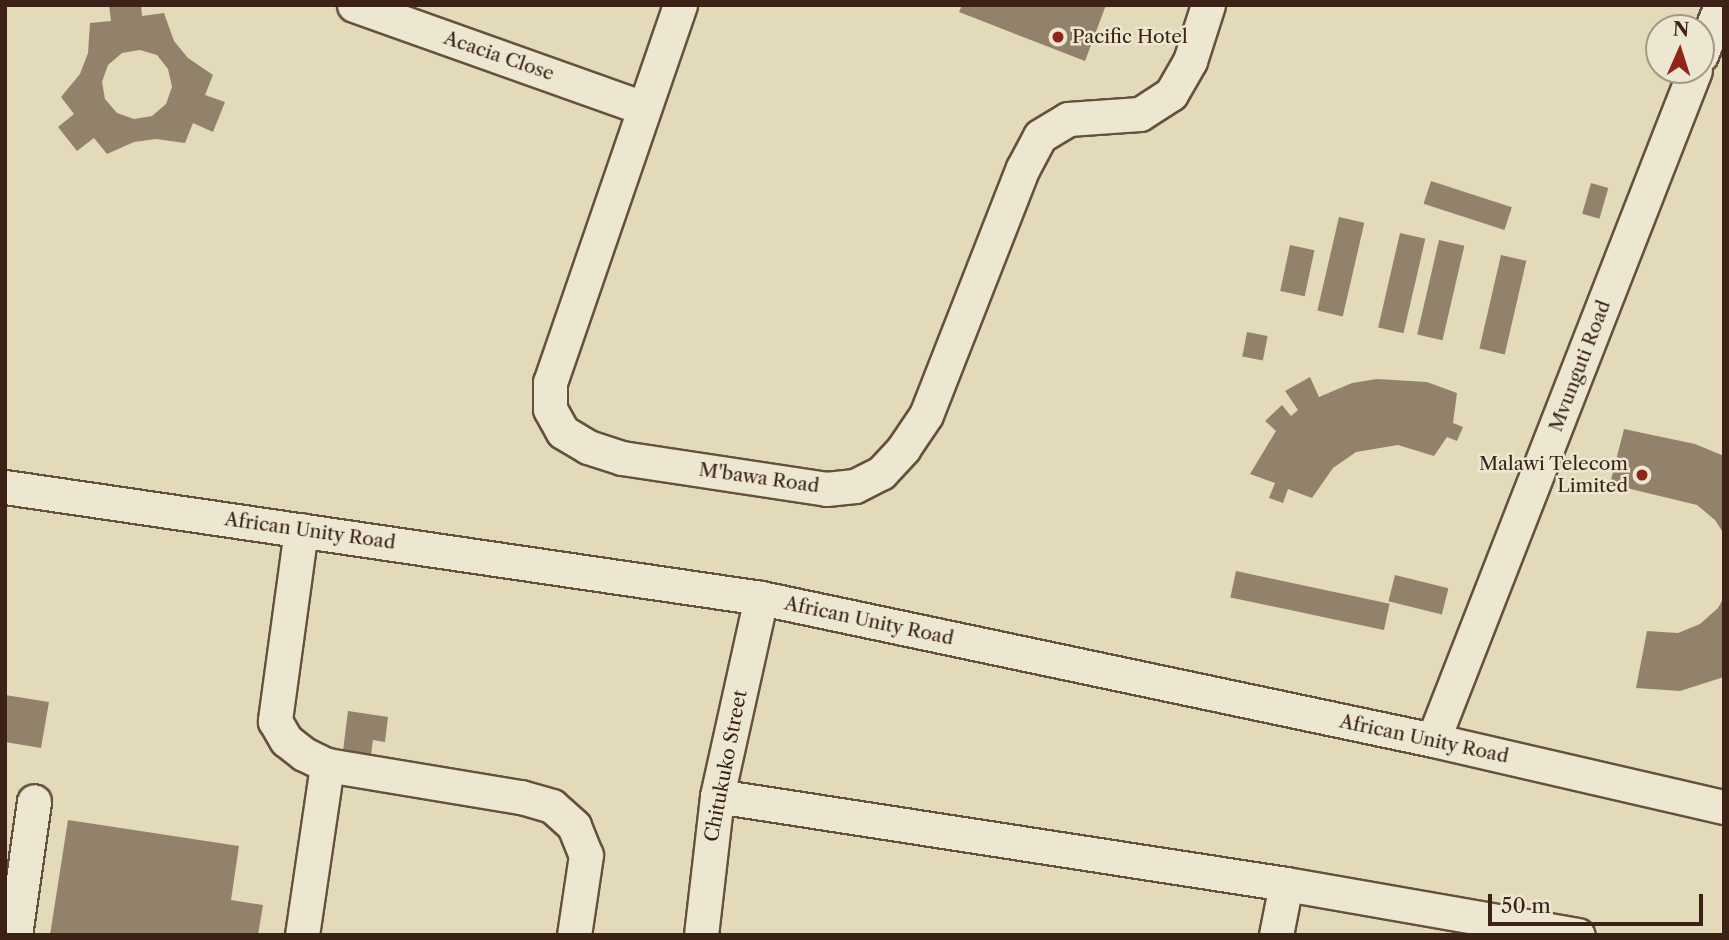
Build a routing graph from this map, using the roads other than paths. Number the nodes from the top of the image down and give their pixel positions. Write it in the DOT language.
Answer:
graph roads {
  1 [pos="354,5"];
  2 [pos="680,5"];
  3 [pos="1208,5"];
  4 [pos="1690,84"];
  5 [pos="643,108"];
  6 [pos="5,487"];
  7 [pos="301,530"];
  8 [pos="761,598"];
  9 [pos="1433,740"];
  10 [pos="327,765"];
  11 [pos="717,796"];
  12 [pos="34,801"];
  13 [pos="1724,807"];
  14 [pos="1286,884"];
  15 [pos="15,935"];
  16 [pos="302,935"];
  17 [pos="574,935"];
  18 [pos="701,935"];
  19 [pos="1276,935"];
  20 [pos="1578,935"];
  1 -- 5 [label="street, Acacia Close"];
  2 -- 5 [label="street, M'bawa Road"];
  3 -- 5 [label="street, M'bawa Road"];
  4 -- 9 [label="street, Mvunguti Road"];
  6 -- 7 [label="street, African Unity Road"];
  7 -- 8 [label="street, African Unity Road"];
  7 -- 10 [label="street"];
  8 -- 9 [label="street, African Unity Road"];
  8 -- 11 [label="street, Chitukuko Street"];
  9 -- 13 [label="street, African Unity Road"];
  10 -- 16 [label="street"];
  10 -- 17 [label="street"];
  11 -- 14 [label="street"];
  11 -- 18 [label="street, Chitukuko Street"];
  12 -- 15 [label="street"];
  14 -- 19 [label="street"];
  14 -- 20 [label="street"];
}
